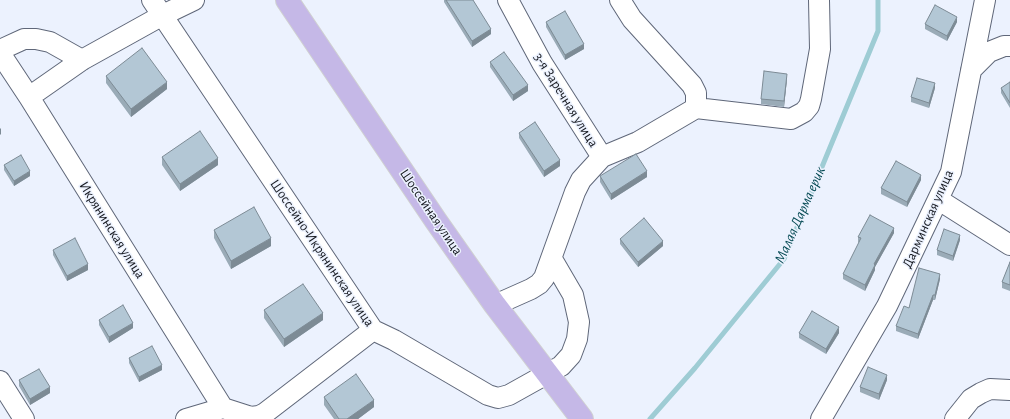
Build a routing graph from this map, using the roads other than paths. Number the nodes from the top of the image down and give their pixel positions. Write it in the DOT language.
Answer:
graph roads {
  1 [pos="194,0"];
  2 [pos="287,0"];
  3 [pos="508,0"];
  4 [pos="620,0"];
  5 [pos="819,0"];
  6 [pos="985,0"];
  7 [pos="158,7"];
  8 [pos="1010,46"];
  9 [pos="0,50"];
  10 [pos="0,53"];
  11 [pos="82,60"];
  12 [pos="971,70"];
  13 [pos="29,97"];
  14 [pos="696,108"];
  15 [pos="602,157"];
  16 [pos="939,200"];
  17 [pos="1010,245"];
  18 [pos="552,259"];
  19 [pos="495,305"];
  20 [pos="373,330"];
  21 [pos="548,375"];
  22 [pos="0,381"];
  23 [pos="1010,390"];
  24 [pos="223,408"];
  25 [pos="24,419"];
  26 [pos="186,419"];
  27 [pos="582,419"];
  28 [pos="821,419"];
  29 [pos="955,419"];
  1 -- 7 [label="street"];
  2 -- 19 [label="main road, Шоссейная улица"];
  3 -- 15 [label="street, 3-я Заречная улица"];
  4 -- 14 [label="street"];
  5 -- 14 [label="street"];
  6 -- 12 [label="street, Дарминская улица"];
  7 -- 11 [label="street"];
  7 -- 20 [label="street, Шоссейно-Икрянинская улица"];
  8 -- 12 [label="street"];
  9 -- 11 [label="street"];
  10 -- 13 [label="street, Икрянинская улица"];
  11 -- 13 [label="street"];
  12 -- 16 [label="street, Дарминская улица"];
  13 -- 24 [label="street, Икрянинская улица"];
  14 -- 15 [label="street"];
  15 -- 18 [label="street, 3-я Заречная улица"];
  16 -- 17 [label="street"];
  16 -- 28 [label="street, Дарминская улица"];
  18 -- 19 [label="street, 3-я Заречная улица"];
  18 -- 21 [label="street, Шоссейно-Икрянинская улица"];
  19 -- 21 [label="main road, Шоссейная улица"];
  20 -- 21 [label="street, Шоссейно-Икрянинская улица"];
  20 -- 24 [label="street"];
  21 -- 27 [label="main road, Шоссейная улица"];
  22 -- 25 [label="street"];
  23 -- 29 [label="street"];
  24 -- 26 [label="street"];
}
